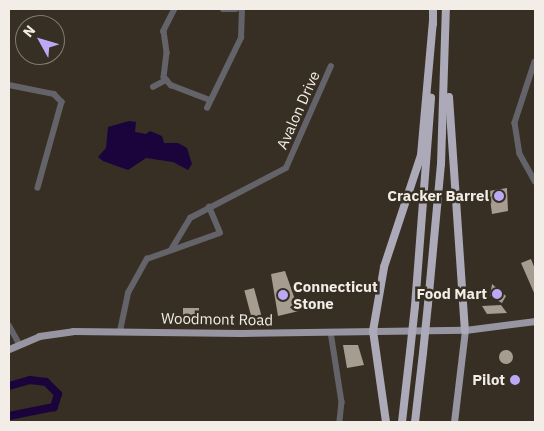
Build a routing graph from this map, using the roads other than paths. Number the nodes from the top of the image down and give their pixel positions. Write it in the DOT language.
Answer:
graph roads {
  1 [pos="176,9"];
  2 [pos="223,9"];
  3 [pos="236,9"];
  4 [pos="242,9"];
  5 [pos="433,9"];
  6 [pos="446,9"];
  7 [pos="433,21"];
  8 [pos="446,52"];
  9 [pos="535,62"];
  10 [pos="331,66"];
  11 [pos="166,80"];
  12 [pos="9,85"];
  13 [pos="153,87"];
  14 [pos="210,100"];
  15 [pos="207,108"];
  16 [pos="535,181"];
  17 [pos="38,188"];
  18 [pos="209,207"];
  19 [pos="171,250"];
  20 [pos="535,321"];
  21 [pos="9,325"];
  22 [pos="465,330"];
  23 [pos="120,331"];
  24 [pos="373,331"];
  25 [pos="332,332"];
  26 [pos="19,343"];
  27 [pos="9,350"];
  28 [pos="340,422"];
  29 [pos="386,422"];
  30 [pos="402,422"];
  31 [pos="415,422"];
  32 [pos="454,422"];
  1 -- 11 [label="street"];
  2 -- 3 [label="street"];
  4 -- 14 [label="street"];
  5 -- 7 [label="highway"];
  6 -- 8 [label="highway"];
  7 -- 24 [label="highway"];
  7 -- 30 [label="highway, bridge"];
  8 -- 22 [label="highway"];
  8 -- 31 [label="highway, bridge"];
  9 -- 16 [label="street"];
  10 -- 18 [label="street, Avalon Drive"];
  11 -- 13 [label="street"];
  11 -- 14 [label="street"];
  12 -- 17 [label="street"];
  14 -- 15 [label="street"];
  18 -- 19 [label="street, Avalon Drive"];
  18 -- 19 [label="street"];
  19 -- 23 [label="street"];
  20 -- 22 [label="main road, Woodmont Road"];
  21 -- 26 [label="street"];
  22 -- 24 [label="main road, Woodmont Road"];
  22 -- 32 [label="main road"];
  23 -- 25 [label="main road, Woodmont Road"];
  23 -- 26 [label="main road, Woodmont Road"];
  24 -- 25 [label="main road, Woodmont Road"];
  24 -- 29 [label="highway"];
  25 -- 28 [label="street"];
  26 -- 27 [label="main road"];
}
